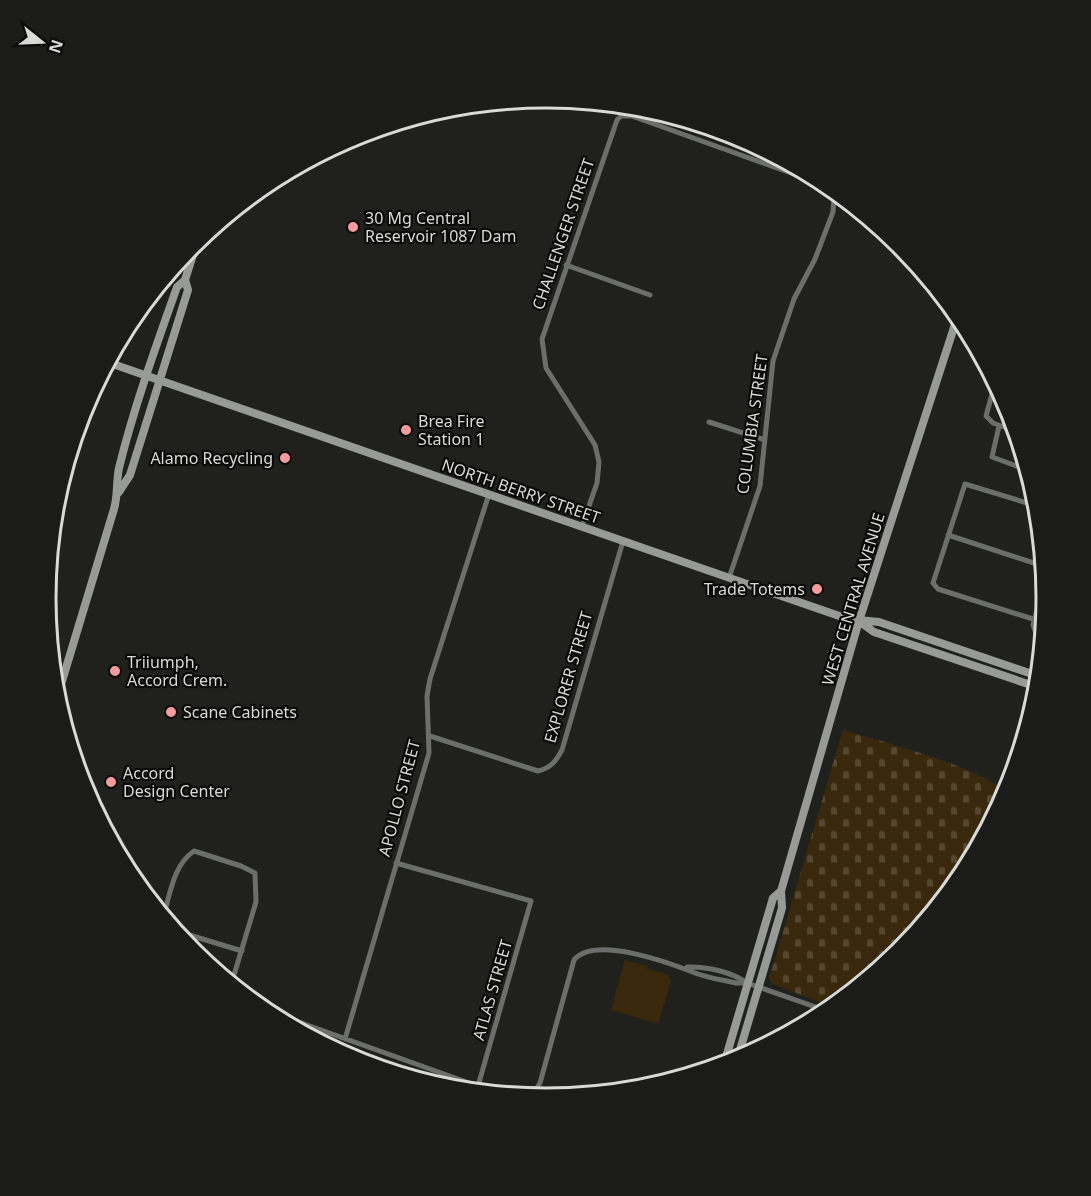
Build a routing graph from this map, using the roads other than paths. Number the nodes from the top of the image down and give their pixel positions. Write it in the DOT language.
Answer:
graph roads {
  1 [pos="777,167"];
  2 [pos="835,203"];
  3 [pos="191,260"];
  4 [pos="566,265"];
  5 [pos="185,280"];
  6 [pos="650,295"];
  7 [pos="954,328"];
  8 [pos="115,365"];
  9 [pos="147,375"];
  10 [pos="159,379"];
  11 [pos="992,397"];
  12 [pos="709,422"];
  13 [pos="999,426"];
  14 [pos="1004,428"];
  15 [pos="765,440"];
  16 [pos="1018,466"];
  17 [pos="118,492"];
  18 [pos="489,494"];
  19 [pos="1026,502"];
  20 [pos="582,526"];
  21 [pos="948,535"];
  22 [pos="623,540"];
  23 [pos="1034,563"];
  24 [pos="729,578"];
  25 [pos="1035,612"];
  26 [pos="1033,619"];
  27 [pos="859,621"];
  28 [pos="1034,631"];
  29 [pos="1029,673"];
  30 [pos="63,679"];
  31 [pos="1028,684"];
  32 [pos="430,736"];
  33 [pos="396,863"];
  34 [pos="781,891"];
  35 [pos="166,907"];
  36 [pos="191,935"];
  37 [pos="242,951"];
  38 [pos="234,976"];
  39 [pos="747,983"];
  40 [pos="759,987"];
  41 [pos="815,1007"];
  42 [pos="308,1026"];
  43 [pos="345,1039"];
  44 [pos="741,1047"];
  45 [pos="727,1053"];
  46 [pos="465,1081"];
  47 [pos="479,1083"];
  48 [pos="537,1088"];
  1 -- 4 [label="street, CHALLENGER STREET"];
  2 -- 15 [label="street, COLUMBIA STREET"];
  3 -- 5 [label="main road"];
  4 -- 6 [label="street"];
  4 -- 20 [label="street, CHALLENGER STREET"];
  5 -- 9 [label="main road"];
  5 -- 10 [label="main road"];
  7 -- 27 [label="main road, WEST CENTRAL AVENUE"];
  8 -- 9 [label="main road, NORTH BERRY STREET"];
  9 -- 10 [label="main road, NORTH BERRY STREET"];
  9 -- 17 [label="main road"];
  10 -- 17 [label="main road"];
  10 -- 18 [label="main road, NORTH BERRY STREET"];
  11 -- 13 [label="street"];
  12 -- 15 [label="street"];
  13 -- 14 [label="street"];
  13 -- 16 [label="street"];
  15 -- 24 [label="street, COLUMBIA STREET"];
  17 -- 30 [label="main road"];
  18 -- 20 [label="main road, NORTH BERRY STREET"];
  18 -- 32 [label="street, APOLLO STREET"];
  19 -- 21 [label="street"];
  20 -- 22 [label="main road, NORTH BERRY STREET"];
  21 -- 23 [label="street"];
  21 -- 26 [label="street"];
  22 -- 24 [label="main road, NORTH BERRY STREET"];
  22 -- 32 [label="street, EXPLORER STREET"];
  24 -- 27 [label="main road, NORTH BERRY STREET"];
  25 -- 26 [label="street"];
  26 -- 28 [label="street"];
  27 -- 29 [label="main road, NORTH BERRY STREET"];
  27 -- 31 [label="main road, NORTH BERRY STREET"];
  27 -- 34 [label="main road, WEST CENTRAL AVENUE"];
  32 -- 33 [label="street, APOLLO STREET"];
  33 -- 43 [label="street, APOLLO STREET"];
  33 -- 47 [label="street, ATLAS STREET"];
  34 -- 39 [label="main road, WEST CENTRAL AVENUE"];
  34 -- 40 [label="main road, WEST CENTRAL AVENUE"];
  35 -- 37 [label="street"];
  36 -- 37 [label="street"];
  37 -- 38 [label="street"];
  39 -- 40 [label="street"];
  39 -- 45 [label="main road, WEST CENTRAL AVENUE"];
  39 -- 48 [label="street"];
  40 -- 41 [label="street"];
  40 -- 44 [label="main road, WEST CENTRAL AVENUE"];
  42 -- 43 [label="street"];
  43 -- 46 [label="street"];
}
